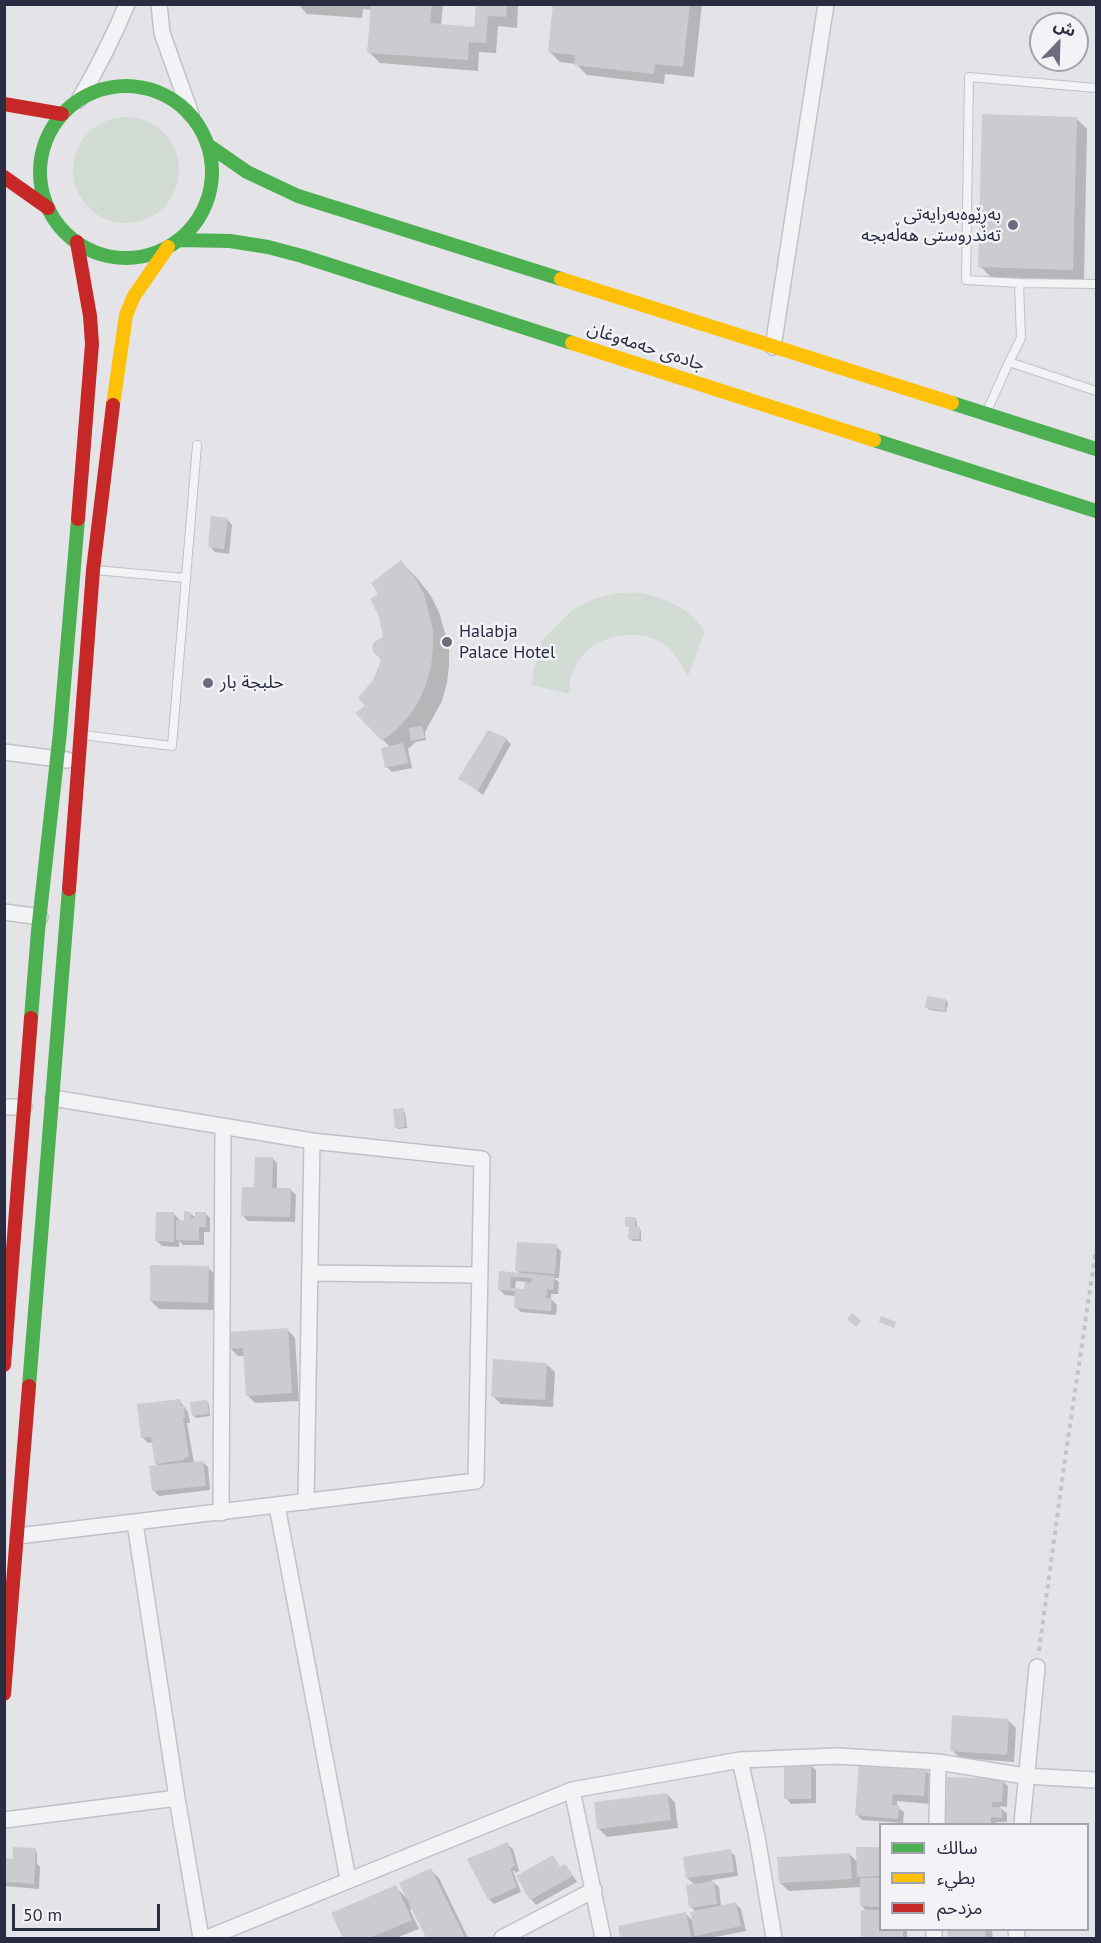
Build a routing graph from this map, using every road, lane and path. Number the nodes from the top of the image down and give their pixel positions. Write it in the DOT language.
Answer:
graph roads {
  1 [pos="127,4"];
  2 [pos="159,4"];
  3 [pos="826,4"];
  4 [pos="1096,88"];
  5 [pos="79,100"];
  6 [pos="4,104"];
  7 [pos="62,114"];
  8 [pos="191,114"];
  9 [pos="208,145"];
  10 [pos="4,177"];
  11 [pos="48,208"];
  12 [pos="77,242"];
  13 [pos="174,243"];
  14 [pos="1019,283"];
  15 [pos="1096,284"];
  16 [pos="773,347"];
  17 [pos="1009,362"];
  18 [pos="1096,391"];
  19 [pos="986,414"];
  20 [pos="197,445"];
  21 [pos="1096,449"];
  22 [pos="1096,511"];
  23 [pos="74,568"];
  24 [pos="93,570"];
  25 [pos="185,578"];
  26 [pos="60,732"];
  27 [pos="81,734"];
  28 [pos="4,752"];
  29 [pos="57,759"];
  30 [pos="79,762"];
  31 [pos="4,912"];
  32 [pos="40,917"];
  33 [pos="53,1098"];
  34 [pos="4,1107"];
  35 [pos="24,1107"];
  36 [pos="223,1127"];
  37 [pos="312,1141"];
  38 [pos="11,1197"];
  39 [pos="1096,1250"];
  40 [pos="310,1274"];
  41 [pos="480,1275"];
  42 [pos="9,1306"];
  43 [pos="35,1307"];
  44 [pos="4,1365"];
  45 [pos="306,1502"];
  46 [pos="277,1506"];
  47 [pos="221,1513"];
  48 [pos="135,1523"];
  49 [pos="18,1536"];
  50 [pos="1037,1667"];
  51 [pos="4,1694"];
  52 [pos="740,1760"];
  53 [pos="938,1762"];
  54 [pos="1025,1776"];
  55 [pos="1096,1780"];
  56 [pos="572,1790"];
  57 [pos="177,1798"];
  58 [pos="4,1820"];
  59 [pos="937,1823"];
  60 [pos="1022,1823"];
  61 [pos="348,1879"];
  62 [pos="594,1890"];
  63 [pos="201,1938"];
  64 [pos="207,1938"];
  65 [pos="502,1938"];
  66 [pos="603,1938"];
  67 [pos="774,1938"];
  1 -- 5 [label="street"];
  2 -- 8 [label="street"];
  3 -- 16 [label="street"];
  4 -- 14 [label="lane"];
  5 -- 7 [label="street"];
  5 -- 8 [label="street"];
  6 -- 7 [label="street"];
  7 -- 11 [label="street"];
  8 -- 9 [label="street"];
  9 -- 13 [label="street"];
  9 -- 16 [label="street"];
  10 -- 11 [label="street"];
  11 -- 12 [label="street"];
  12 -- 13 [label="street"];
  12 -- 23 [label="street"];
  13 -- 22 [label="street, جادەی حەمەوغان"];
  13 -- 24 [label="street"];
  14 -- 15 [label="lane"];
  14 -- 17 [label="lane"];
  16 -- 19 [label="street"];
  17 -- 18 [label="lane"];
  17 -- 19 [label="lane"];
  19 -- 21 [label="street"];
  20 -- 25 [label="lane"];
  23 -- 24 [label="street"];
  23 -- 26 [label="street"];
  24 -- 25 [label="lane"];
  24 -- 27 [label="street"];
  25 -- 27 [label="lane"];
  26 -- 27 [label="street"];
  26 -- 29 [label="street"];
  27 -- 30 [label="street"];
  28 -- 29 [label="street"];
  29 -- 30 [label="street"];
  29 -- 32 [label="street"];
  30 -- 33 [label="street"];
  31 -- 32 [label="street"];
  32 -- 35 [label="street"];
  33 -- 36 [label="street"];
  33 -- 43 [label="street"];
  34 -- 35 [label="street"];
  35 -- 38 [label="street"];
  36 -- 37 [label="street"];
  36 -- 47 [label="street"];
  37 -- 40 [label="street"];
  37 -- 41 [label="street"];
  38 -- 42 [label="street"];
  39 -- 50 [label="path"];
  40 -- 41 [label="street"];
  40 -- 45 [label="street"];
  41 -- 45 [label="street"];
  42 -- 43 [label="street"];
  42 -- 44 [label="street"];
  43 -- 49 [label="street"];
  45 -- 46 [label="street"];
  46 -- 47 [label="street"];
  46 -- 61 [label="street"];
  47 -- 48 [label="street"];
  48 -- 49 [label="street"];
  48 -- 57 [label="street"];
  49 -- 51 [label="street"];
  50 -- 54 [label="street"];
  52 -- 53 [label="street"];
  52 -- 56 [label="street"];
  52 -- 67 [label="street"];
  53 -- 54 [label="street"];
  53 -- 59 [label="street"];
  54 -- 55 [label="street"];
  54 -- 60 [label="street"];
  56 -- 61 [label="street"];
  56 -- 62 [label="street"];
  57 -- 58 [label="street"];
  57 -- 63 [label="street"];
  61 -- 64 [label="street"];
  62 -- 65 [label="street"];
  62 -- 66 [label="street"];
}
